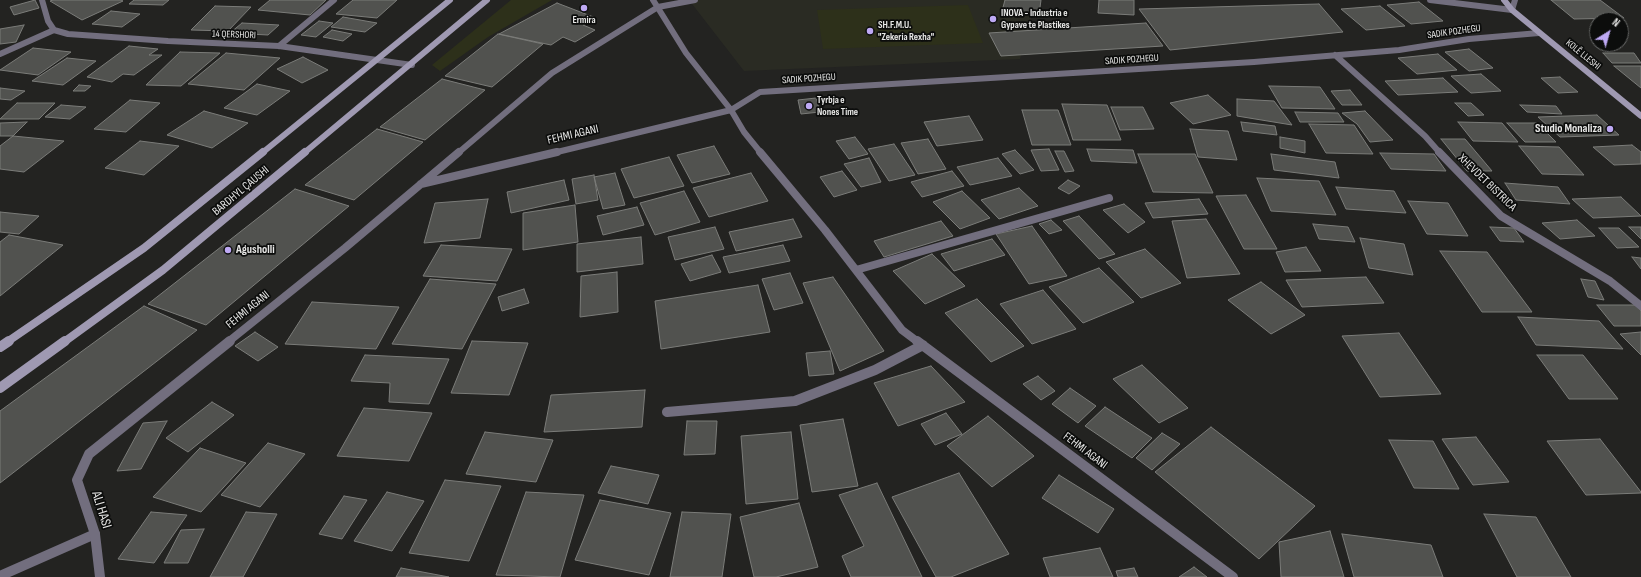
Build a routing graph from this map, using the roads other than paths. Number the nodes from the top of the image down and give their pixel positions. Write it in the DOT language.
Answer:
graph roads {
  1 [pos="42,0"];
  2 [pos="334,0"];
  3 [pos="450,0"];
  4 [pos="487,0"];
  5 [pos="695,0"];
  6 [pos="1430,0"];
  7 [pos="1504,0"];
  8 [pos="1515,0"];
  9 [pos="656,3"];
  10 [pos="1512,10"];
  11 [pos="54,30"];
  12 [pos="1539,33"];
  13 [pos="279,46"];
  14 [pos="0,54"];
  15 [pos="1334,56"];
  16 [pos="378,60"];
  17 [pos="412,65"];
  18 [pos="731,110"];
  19 [pos="1641,116"];
  20 [pos="421,184"];
  21 [pos="1109,198"];
  22 [pos="856,270"];
  23 [pos="1641,306"];
  24 [pos="923,345"];
  25 [pos="0,347"];
  26 [pos="0,388"];
  27 [pos="667,412"];
  28 [pos="89,454"];
  29 [pos="96,534"];
  30 [pos="2,575"];
  31 [pos="100,577"];
  32 [pos="1233,577"];
  1 -- 11 [label="street"];
  2 -- 13 [label="street"];
  3 -- 16 [label="main road, BARDHYL ÇAUSHI"];
  4 -- 17 [label="main road, BARDHYL ÇAUSHI"];
  5 -- 9 [label="street, FEHMI AGANI"];
  6 -- 10 [label="street"];
  7 -- 10 [label="main road, KOLË LLESHI"];
  8 -- 10 [label="street"];
  9 -- 18 [label="street, FEHMI AGANI"];
  9 -- 20 [label="street, FEHMI AGANI"];
  10 -- 12 [label="main road, KOLË LLESHI"];
  11 -- 13 [label="street, 14 QERSHORI"];
  11 -- 14 [label="street"];
  12 -- 15 [label="street, SADIK POZHEGU"];
  12 -- 19 [label="main road, KOLË LLESHI"];
  13 -- 16 [label="street, 14 QERSHORI"];
  15 -- 18 [label="street, SADIK POZHEGU"];
  15 -- 23 [label="street, XHEVDET BISTRICA"];
  16 -- 17 [label="street, 14 QERSHORI"];
  16 -- 25 [label="main road, BARDHYL ÇAUSHI"];
  17 -- 26 [label="main road, BARDHYL ÇAUSHI"];
  18 -- 20 [label="street, FEHMI AGANI"];
  18 -- 22 [label="street, FEHMI AGANI"];
  20 -- 28 [label="street, FEHMI AGANI"];
  21 -- 22 [label="street"];
  22 -- 24 [label="street, FEHMI AGANI"];
  24 -- 27 [label="street"];
  24 -- 32 [label="street, FEHMI AGANI"];
  28 -- 29 [label="street, ALI HASI"];
  29 -- 30 [label="street"];
  29 -- 31 [label="street, ALI HASI"];
}
